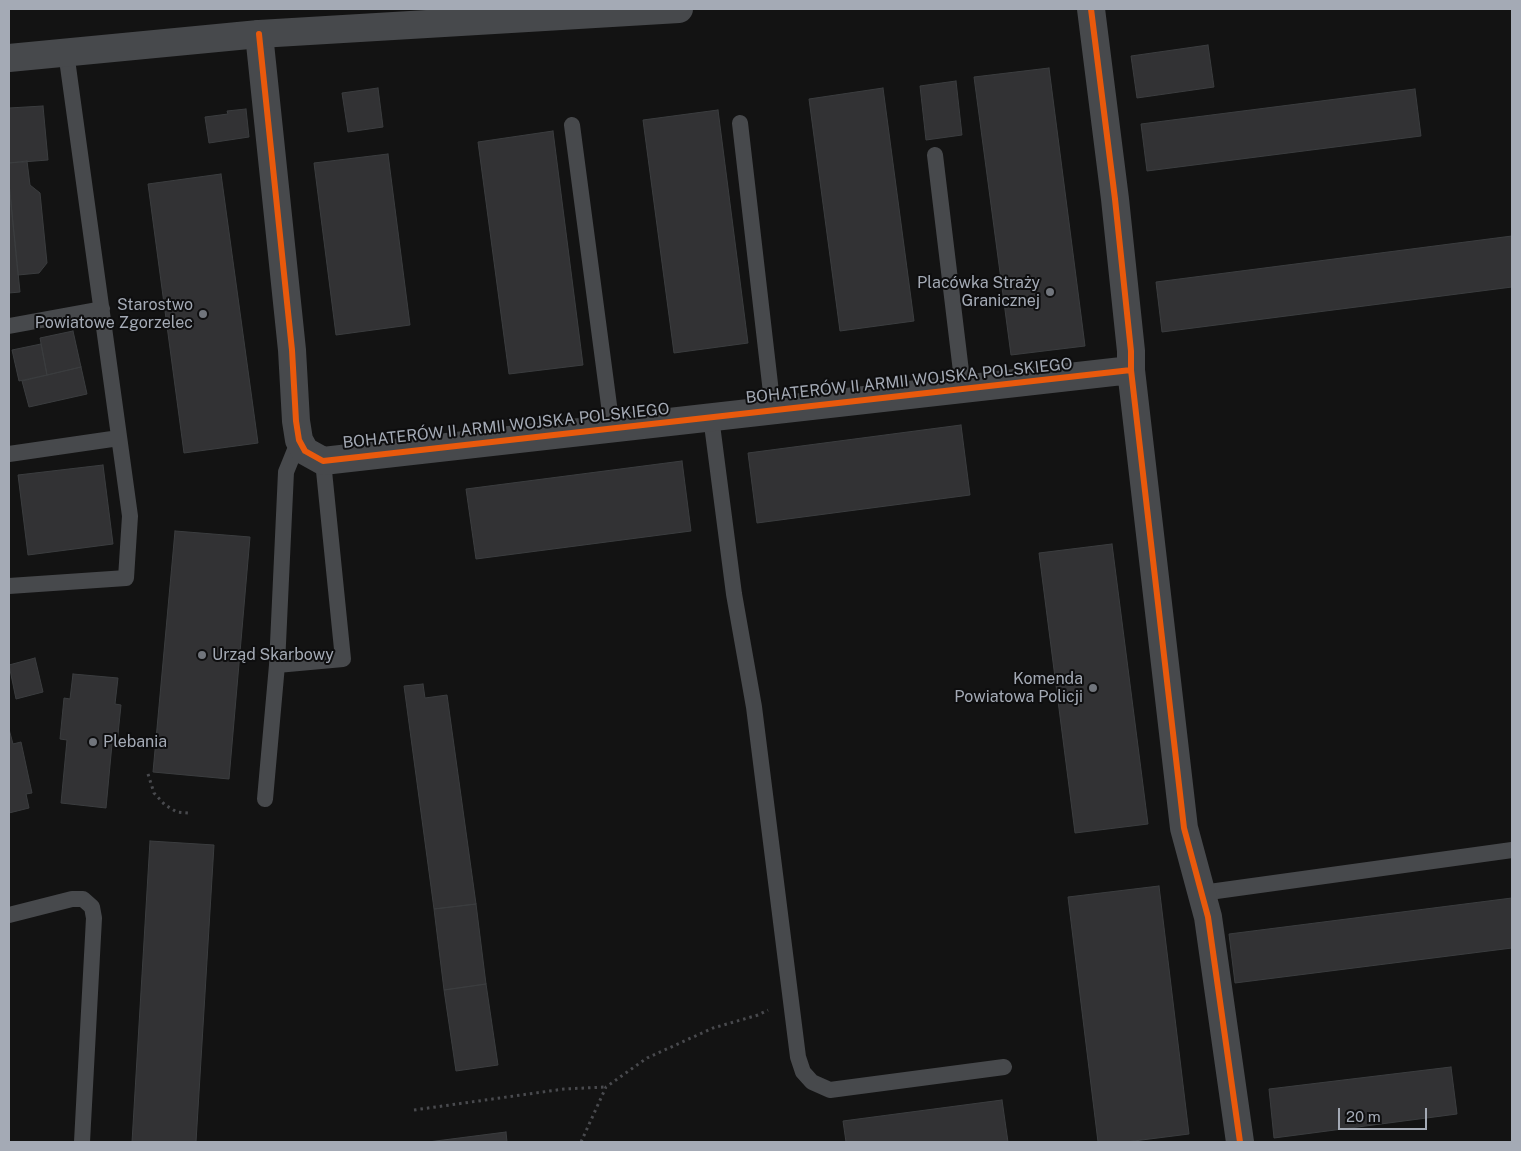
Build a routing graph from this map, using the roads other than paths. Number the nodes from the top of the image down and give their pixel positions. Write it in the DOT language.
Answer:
graph roads {
  1 [pos="679,9"];
  2 [pos="1091,9"];
  3 [pos="521,13"];
  4 [pos="259,34"];
  5 [pos="66,52"];
  6 [pos="9,58"];
  7 [pos="740,123"];
  8 [pos="572,125"];
  9 [pos="935,155"];
  10 [pos="102,309"];
  11 [pos="9,326"];
  12 [pos="1132,370"];
  13 [pos="963,388"];
  14 [pos="773,410"];
  15 [pos="711,417"];
  16 [pos="612,428"];
  17 [pos="119,438"];
  18 [pos="299,440"];
  19 [pos="9,454"];
  20 [pos="323,461"];
  21 [pos="9,586"];
  22 [pos="277,665"];
  23 [pos="265,799"];
  24 [pos="1512,850"];
  25 [pos="1202,893"];
  26 [pos="9,916"];
  27 [pos="1004,1067"];
  28 [pos="82,1142"];
  29 [pos="1240,1142"];
  1 -- 3 [label="street"];
  2 -- 12 [label="street"];
  3 -- 4 [label="street"];
  4 -- 5 [label="street"];
  4 -- 18 [label="street"];
  5 -- 6 [label="street"];
  5 -- 10 [label="lane"];
  7 -- 14 [label="lane, BOHATERÓW II ARMII WOJSKA POLSKIEGO"];
  8 -- 16 [label="lane, BOHATERÓW II ARMII WOJSKA POLSKIEGO"];
  9 -- 13 [label="lane, BOHATERÓW II ARMII WOJSKA POLSKIEGO"];
  10 -- 11 [label="lane"];
  10 -- 17 [label="lane"];
  12 -- 13 [label="street, BOHATERÓW II ARMII WOJSKA POLSKIEGO"];
  12 -- 25 [label="street"];
  13 -- 14 [label="street, BOHATERÓW II ARMII WOJSKA POLSKIEGO"];
  14 -- 15 [label="street, BOHATERÓW II ARMII WOJSKA POLSKIEGO"];
  15 -- 16 [label="street, BOHATERÓW II ARMII WOJSKA POLSKIEGO"];
  15 -- 27 [label="lane"];
  16 -- 20 [label="street, BOHATERÓW II ARMII WOJSKA POLSKIEGO"];
  17 -- 19 [label="lane"];
  17 -- 21 [label="lane"];
  18 -- 20 [label="street, BOHATERÓW II ARMII WOJSKA POLSKIEGO"];
  18 -- 22 [label="lane"];
  20 -- 22 [label="lane"];
  22 -- 23 [label="lane"];
  24 -- 25 [label="lane"];
  25 -- 29 [label="street"];
  26 -- 28 [label="lane"];
}
